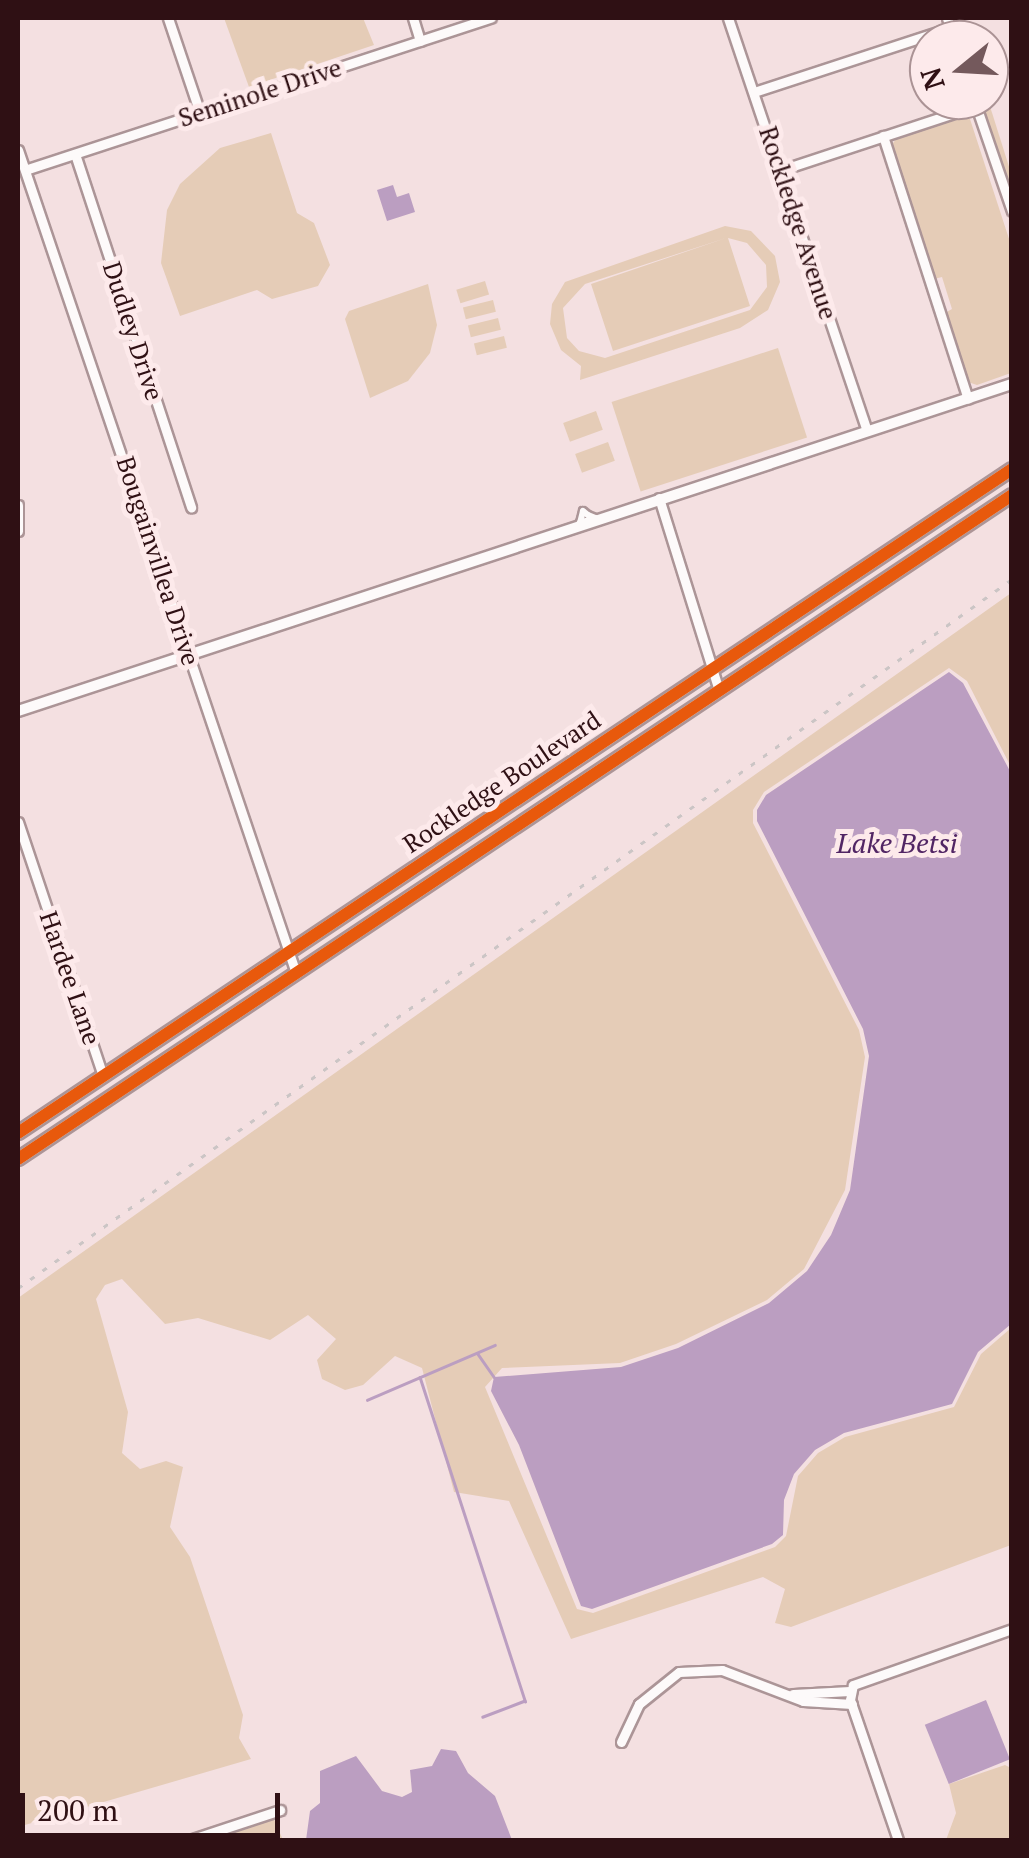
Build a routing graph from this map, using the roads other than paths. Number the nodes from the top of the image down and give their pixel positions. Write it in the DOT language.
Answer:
graph roads {
  1 [pos="168,18"];
  2 [pos="412,18"];
  3 [pos="491,18"];
  4 [pos="728,18"];
  5 [pos="909,37"];
  6 [pos="420,41"];
  7 [pos="754,92"];
  8 [pos="200,113"];
  9 [pos="927,120"];
  10 [pos="981,120"];
  11 [pos="882,136"];
  12 [pos="18,150"];
  13 [pos="75,154"];
  14 [pos="28,169"];
  15 [pos="781,170"];
  16 [pos="1012,211"];
  17 [pos="1012,384"];
  18 [pos="968,399"];
  19 [pos="868,430"];
  20 [pos="1012,469"];
  21 [pos="1012,496"];
  22 [pos="659,498"];
  23 [pos="18,505"];
  24 [pos="190,508"];
  25 [pos="18,532"];
  26 [pos="906,540"];
  27 [pos="871,563"];
  28 [pos="889,577"];
  29 [pos="848,605"];
  30 [pos="188,654"];
  31 [pos="712,669"];
  32 [pos="719,691"];
  33 [pos="18,711"];
  34 [pos="556,773"];
  35 [pos="504,808"];
  36 [pos="542,809"];
  37 [pos="18,822"];
  38 [pos="486,846"];
  39 [pos="288,952"];
  40 [pos="296,973"];
  41 [pos="102,1076"];
  42 [pos="86,1114"];
  43 [pos="18,1133"];
  44 [pos="18,1159"];
  45 [pos="1012,1628"];
  46 [pos="850,1691"];
  47 [pos="793,1694"];
  48 [pos="852,1704"];
  49 [pos="621,1742"];
  50 [pos="280,1810"];
  51 [pos="189,1840"];
  52 [pos="898,1840"];
  1 -- 8 [label="street"];
  2 -- 6 [label="street"];
  3 -- 6 [label="street, Seminole Drive"];
  4 -- 7 [label="street, Rockledge Avenue"];
  5 -- 7 [label="street"];
  6 -- 8 [label="street, Seminole Drive"];
  7 -- 15 [label="street, Rockledge Avenue"];
  8 -- 13 [label="street, Seminole Drive"];
  9 -- 11 [label="street"];
  10 -- 16 [label="street"];
  11 -- 15 [label="street"];
  11 -- 18 [label="street"];
  12 -- 14 [label="street, Bougainvillea Drive"];
  13 -- 14 [label="street, Seminole Drive"];
  13 -- 24 [label="street, Dudley Drive"];
  14 -- 30 [label="street, Bougainvillea Drive"];
  15 -- 19 [label="street, Rockledge Avenue"];
  17 -- 18 [label="street"];
  18 -- 19 [label="street"];
  19 -- 22 [label="street"];
  20 -- 26 [label="main road, Rockledge Boulevard"];
  21 -- 28 [label="main road, Rockledge Boulevard"];
  22 -- 30 [label="street"];
  22 -- 31 [label="street"];
  23 -- 25 [label="street"];
  26 -- 27 [label="main road, Rockledge Boulevard"];
  26 -- 28 [label="main road"];
  27 -- 29 [label="main road"];
  27 -- 31 [label="main road, Rockledge Boulevard"];
  28 -- 29 [label="main road, Rockledge Boulevard"];
  29 -- 32 [label="main road, Rockledge Boulevard"];
  30 -- 33 [label="street"];
  30 -- 39 [label="street, Bougainvillea Drive"];
  31 -- 32 [label="street"];
  31 -- 34 [label="main road, Rockledge Boulevard"];
  32 -- 36 [label="main road, Rockledge Boulevard"];
  34 -- 35 [label="main road, Rockledge Boulevard"];
  34 -- 36 [label="main road"];
  35 -- 38 [label="main road"];
  35 -- 39 [label="main road, Rockledge Boulevard"];
  36 -- 38 [label="main road, Rockledge Boulevard"];
  37 -- 41 [label="street, Hardee Lane"];
  38 -- 40 [label="main road, Rockledge Boulevard"];
  39 -- 40 [label="street, Bougainvillea Drive"];
  39 -- 41 [label="main road, Rockledge Boulevard"];
  40 -- 42 [label="main road, Rockledge Boulevard"];
  41 -- 42 [label="main road"];
  41 -- 43 [label="main road, Rockledge Boulevard"];
  42 -- 44 [label="main road, Rockledge Boulevard"];
  45 -- 46 [label="street"];
  46 -- 47 [label="street"];
  46 -- 48 [label="street"];
  47 -- 48 [label="street"];
  47 -- 49 [label="street"];
  48 -- 52 [label="street"];
  50 -- 51 [label="street"];
}
